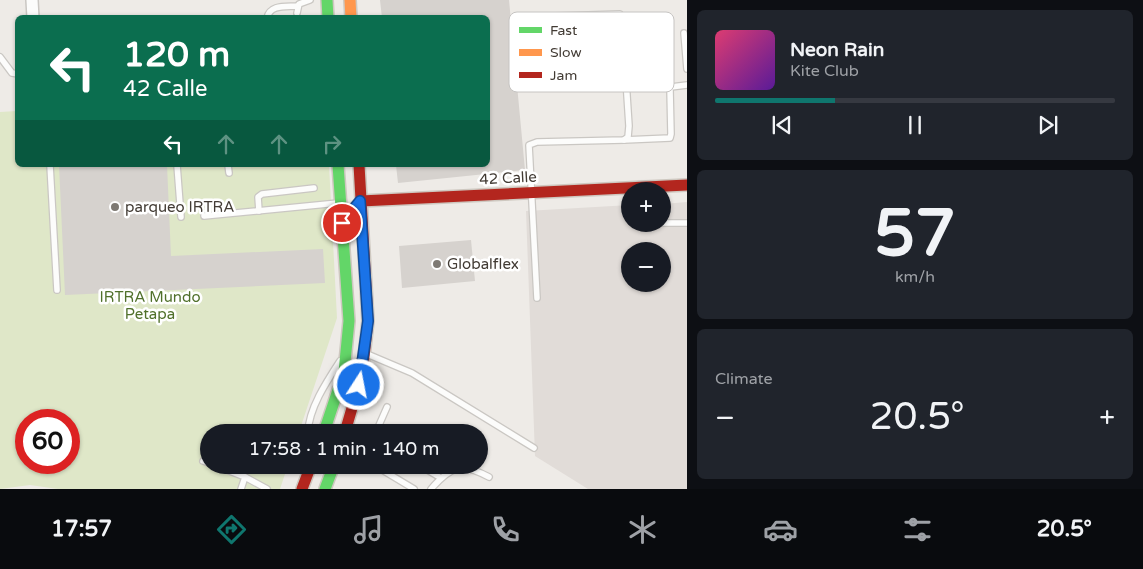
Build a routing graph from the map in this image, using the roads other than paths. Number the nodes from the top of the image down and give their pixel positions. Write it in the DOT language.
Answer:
graph roads {
  1 [pos="32,0"];
  2 [pos="310,0"];
  3 [pos="327,0"];
  4 [pos="350,0"];
  5 [pos="298,6"];
  6 [pos="297,13"];
  7 [pos="33,15"];
  8 [pos="268,15"];
  9 [pos="328,15"];
  10 [pos="351,15"];
  11 [pos="684,34"];
  12 [pos="0,57"];
  13 [pos="687,69"];
  14 [pos="15,74"];
  15 [pos="687,84"];
  16 [pos="674,86"];
  17 [pos="627,92"];
  18 [pos="670,92"];
  19 [pos="624,140"];
  20 [pos="50,167"];
  21 [pos="177,167"];
  22 [pos="228,167"];
  23 [pos="338,167"];
  24 [pos="359,167"];
  25 [pos="229,173"];
  26 [pos="687,185"];
  27 [pos="671,186"];
  28 [pos="314,188"];
  29 [pos="621,189"];
  30 [pos="530,192"];
  31 [pos="360,201"];
  32 [pos="340,202"];
  33 [pos="259,211"];
  34 [pos="204,216"];
  35 [pos="181,217"];
  36 [pos="342,223"];
  37 [pos="671,223"];
  38 [pos="687,223"];
  39 [pos="58,290"];
  40 [pos="537,298"];
  41 [pos="347,348"];
  42 [pos="365,354"];
  43 [pos="387,407"];
  44 [pos="309,424"];
  45 [pos="327,424"];
  46 [pos="347,424"];
  47 [pos="380,424"];
  48 [pos="534,448"];
  49 [pos="237,474"];
  50 [pos="307,474"];
  51 [pos="331,474"];
  52 [pos="390,474"];
  53 [pos="434,474"];
  54 [pos="245,477"];
  55 [pos="489,477"];
  56 [pos="441,478"];
  57 [pos="240,489"];
  58 [pos="267,489"];
  59 [pos="302,489"];
  60 [pos="325,489"];
  61 [pos="414,489"];
  62 [pos="431,489"];
  1 -- 7 [label="street"];
  2 -- 5 [label="lane"];
  3 -- 9 [label="main road"];
  4 -- 10 [label="main road"];
  5 -- 6 [label="lane"];
  5 -- 8 [label="lane"];
  11 -- 13 [label="lane"];
  12 -- 14 [label="lane"];
  15 -- 16 [label="lane"];
  17 -- 19 [label="lane"];
  18 -- 19 [label="lane"];
  19 -- 30 [label="lane"];
  20 -- 39 [label="lane"];
  21 -- 35 [label="lane"];
  22 -- 25 [label="lane"];
  23 -- 32 [label="main road"];
  24 -- 31 [label="main road"];
  26 -- 27 [label="main road, 42 Calle"];
  28 -- 33 [label="lane"];
  29 -- 30 [label="main road, 42 Calle"];
  30 -- 31 [label="main road, 42 Calle"];
  30 -- 40 [label="lane"];
  31 -- 36 [label="main road"];
  31 -- 42 [label="main road"];
  32 -- 33 [label="lane"];
  32 -- 36 [label="main road"];
  33 -- 34 [label="lane"];
  36 -- 41 [label="main road"];
  37 -- 38 [label="lane"];
  41 -- 44 [label="lane"];
  41 -- 45 [label="main road"];
  42 -- 46 [label="main road"];
  42 -- 48 [label="lane"];
  43 -- 47 [label="lane"];
  49 -- 54 [label="lane"];
  50 -- 59 [label="main road"];
  51 -- 60 [label="main road"];
  52 -- 61 [label="lane"];
  53 -- 56 [label="lane"];
  54 -- 57 [label="lane"];
  54 -- 58 [label="lane"];
  55 -- 56 [label="lane"];
  56 -- 62 [label="lane"];
}
